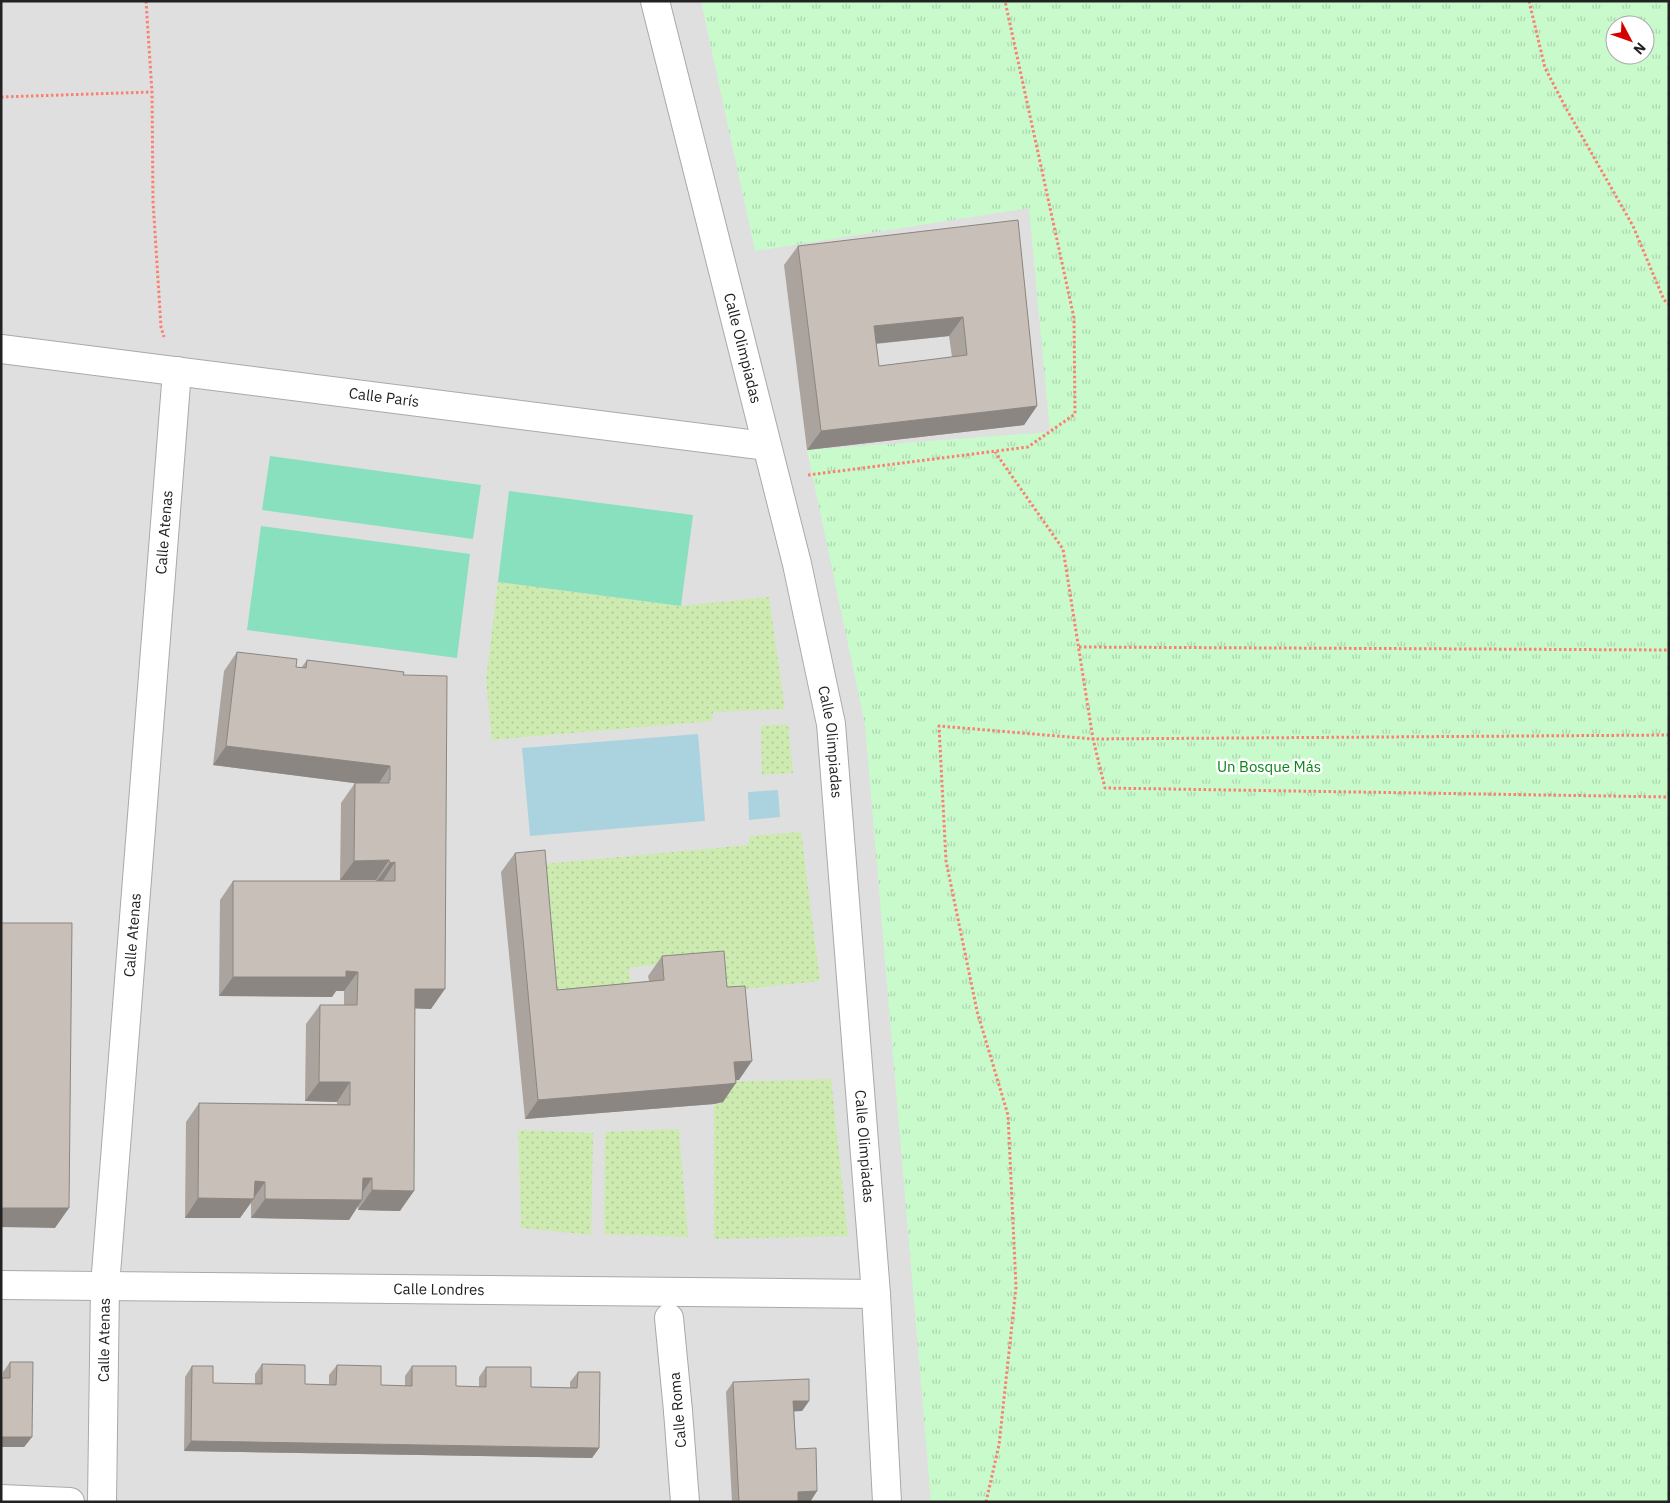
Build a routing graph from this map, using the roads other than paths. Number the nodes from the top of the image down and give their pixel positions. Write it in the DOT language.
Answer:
graph roads {
  1 [pos="655,1"];
  2 [pos="1,349"];
  3 [pos="177,371"];
  4 [pos="766,446"];
  5 [pos="1,1285"];
  6 [pos="105,1286"];
  7 [pos="876,1294"];
  8 [pos="669,1318"];
  9 [pos="1,1499"];
  10 [pos="70,1502"];
  11 [pos="102,1502"];
  12 [pos="685,1502"];
  13 [pos="887,1502"];
  1 -- 4 [label="street, Calle Olimpiadas"];
  2 -- 3 [label="street, Calle París"];
  3 -- 4 [label="street, Calle París"];
  3 -- 6 [label="street, Calle Atenas"];
  4 -- 7 [label="street, Calle Olimpiadas"];
  5 -- 6 [label="street, Calle Londres"];
  6 -- 7 [label="street, Calle Londres"];
  6 -- 11 [label="street, Calle Atenas"];
  7 -- 13 [label="street, Calle Olimpiadas"];
  8 -- 12 [label="street, Calle Roma"];
  9 -- 10 [label="street"];
}
